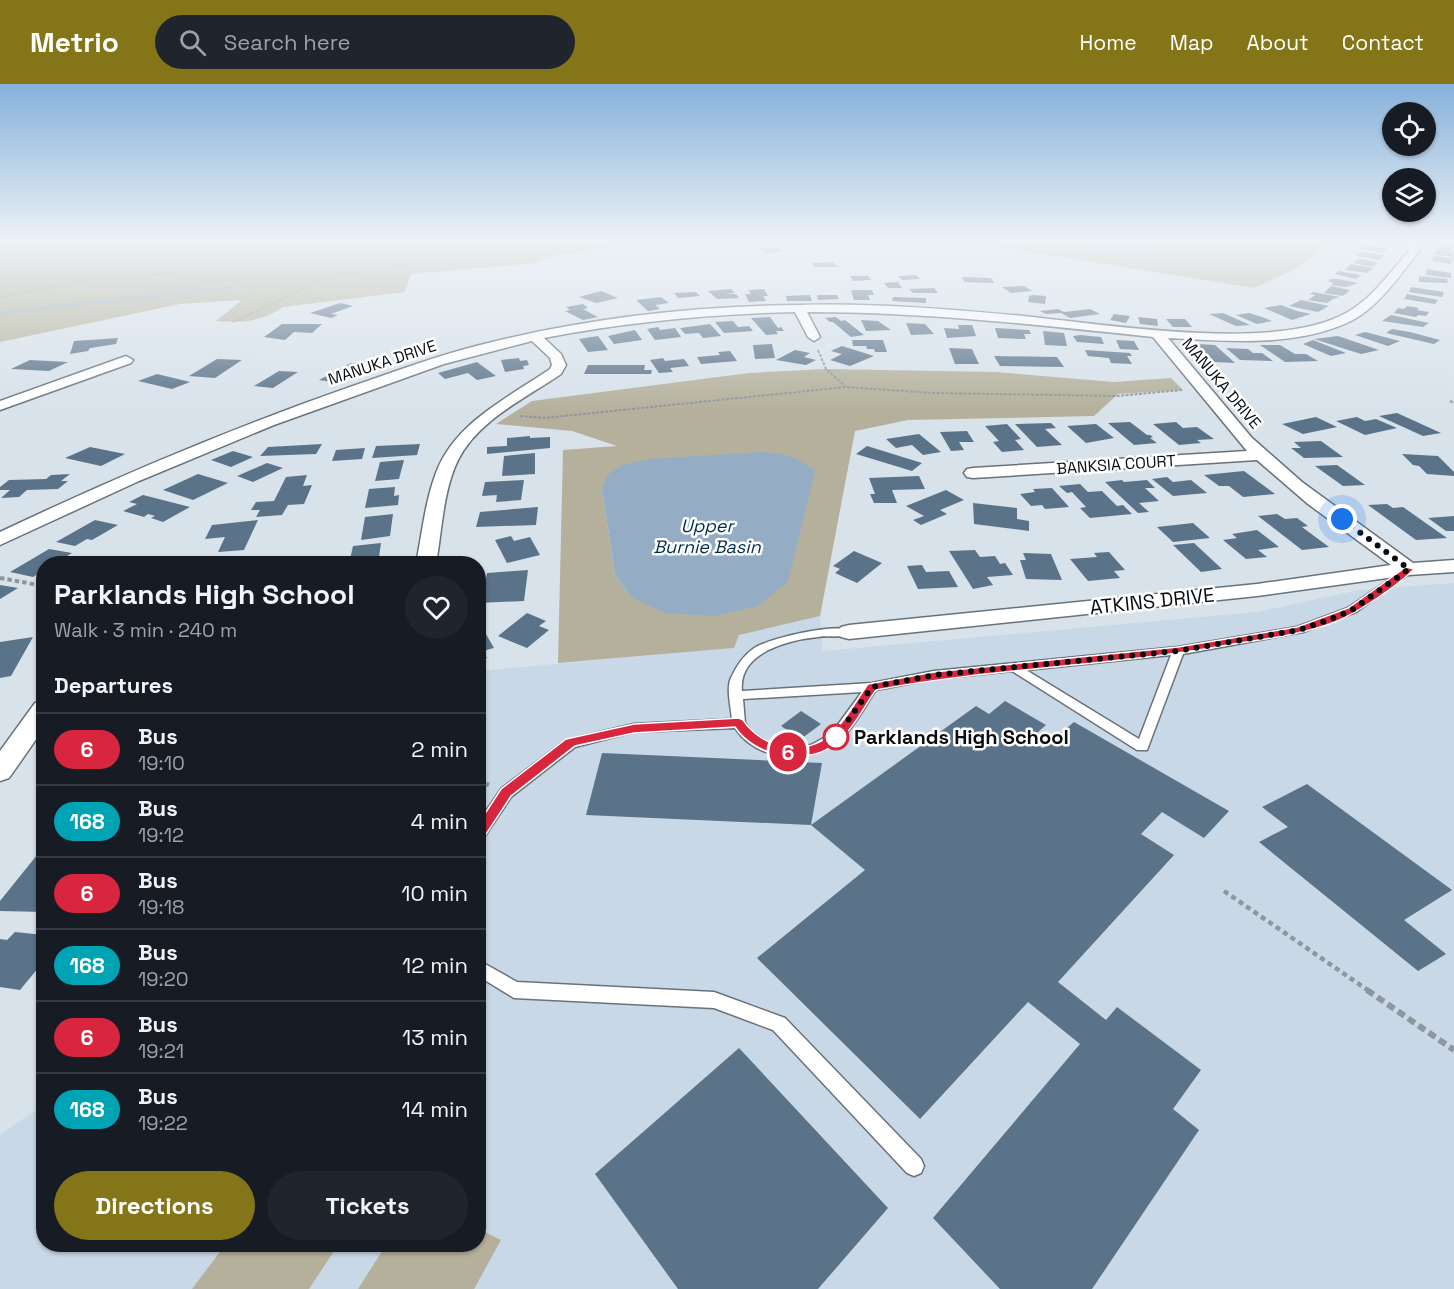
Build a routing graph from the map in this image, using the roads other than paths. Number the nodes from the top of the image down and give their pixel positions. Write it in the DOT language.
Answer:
graph roads {
  1 [pos="1370,299"];
  2 [pos="799,308"];
  3 [pos="1157,334"];
  4 [pos="535,337"];
  5 [pos="814,337"];
  6 [pos="126,360"];
  7 [pos="0,406"];
  8 [pos="1260,455"];
  9 [pos="973,473"];
  10 [pos="0,538"];
  11 [pos="428,556"];
  12 [pos="1454,566"];
  13 [pos="1409,569"];
  14 [pos="849,632"];
  15 [pos="1178,651"];
  16 [pos="1015,668"];
  17 [pos="872,687"];
  18 [pos="738,695"];
  19 [pos="36,720"];
  20 [pos="739,723"];
  21 [pos="0,771"];
  22 [pos="486,823"];
  23 [pos="486,972"];
  24 [pos="914,1166"];
  1 -- 3 [label="street"];
  2 -- 3 [label="street, MANUKA DRIVE"];
  2 -- 4 [label="street, MANUKA DRIVE"];
  2 -- 5 [label="street"];
  3 -- 8 [label="street, MANUKA DRIVE"];
  4 -- 10 [label="street, MANUKA DRIVE"];
  4 -- 11 [label="street"];
  6 -- 7 [label="street"];
  8 -- 9 [label="street, BANKSIA COURT"];
  8 -- 13 [label="street, MANUKA DRIVE"];
  12 -- 13 [label="street, ATKINS DRIVE"];
  13 -- 14 [label="street, ATKINS DRIVE"];
  13 -- 15 [label="lane"];
  14 -- 18 [label="lane"];
  15 -- 16 [label="lane"];
  15 -- 16 [label="lane"];
  16 -- 17 [label="lane"];
  17 -- 18 [label="lane"];
  17 -- 20 [label="lane"];
  18 -- 20 [label="lane"];
  19 -- 21 [label="street"];
  20 -- 22 [label="lane"];
  23 -- 24 [label="lane"];
}
